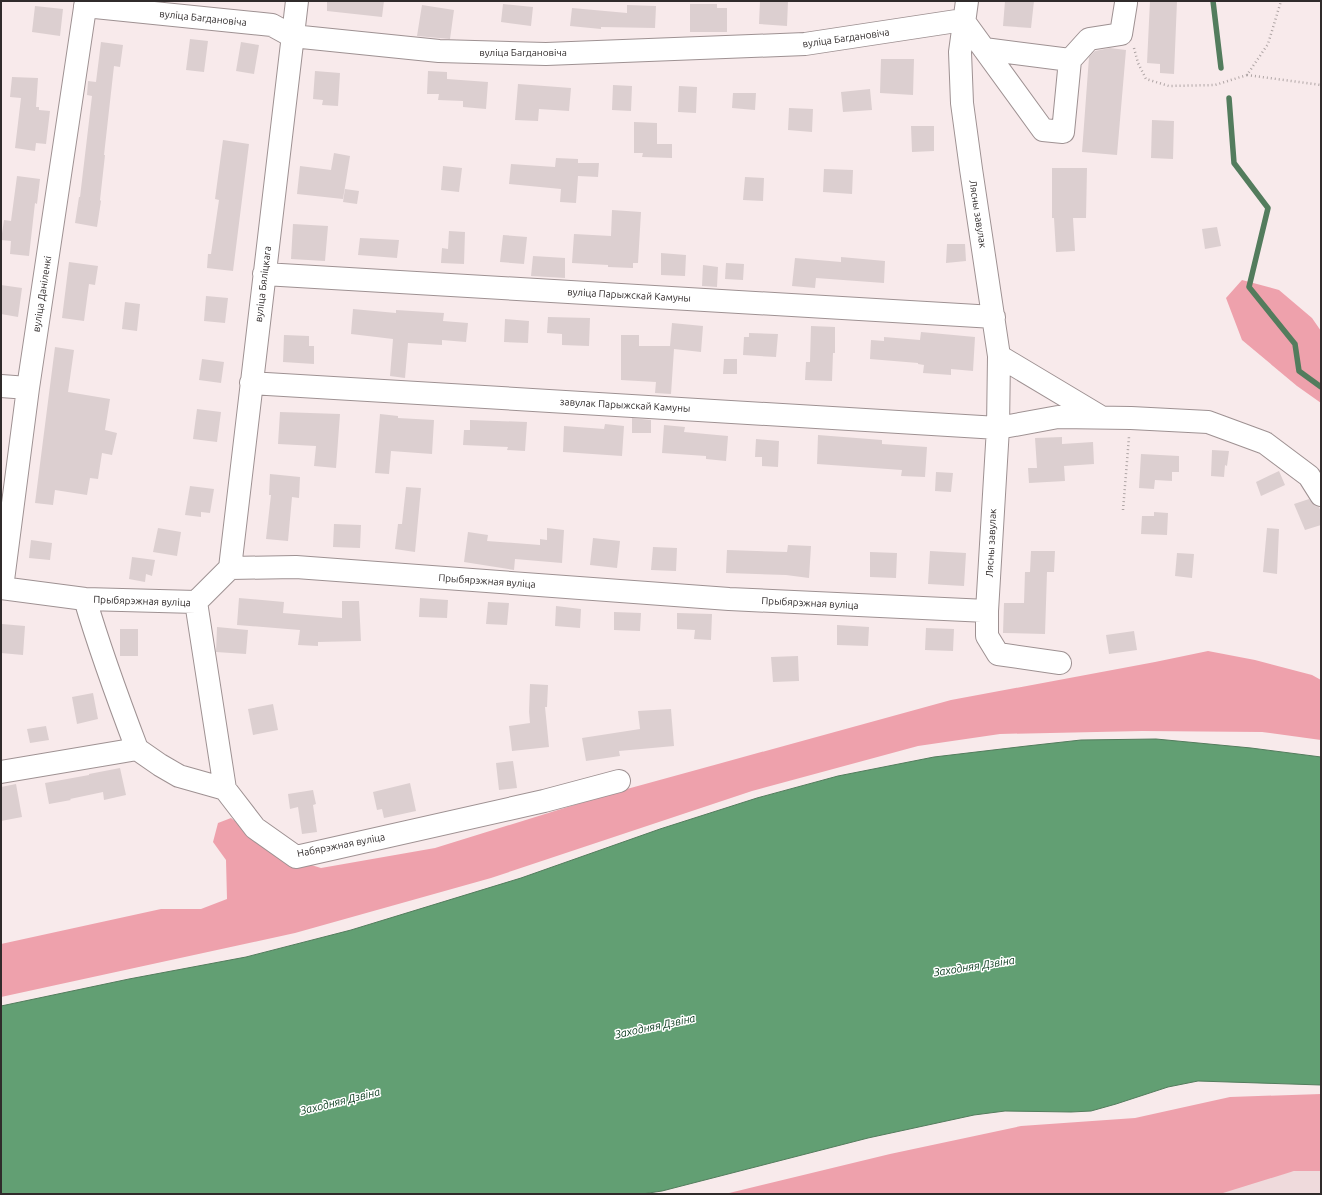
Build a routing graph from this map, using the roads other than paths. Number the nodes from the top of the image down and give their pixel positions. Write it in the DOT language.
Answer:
graph roads {
  1 [pos="297,1"];
  2 [pos="86,3"];
  3 [pos="1126,3"];
  4 [pos="965,10"];
  5 [pos="292,36"];
  6 [pos="984,49"];
  7 [pos="1070,60"];
  8 [pos="264,274"];
  9 [pos="994,317"];
  10 [pos="999,356"];
  11 [pos="251,383"];
  12 [pos="1,386"];
  13 [pos="28,388"];
  14 [pos="1102,418"];
  15 [pos="998,428"];
  16 [pos="1321,495"];
  17 [pos="230,568"];
  18 [pos="1,588"];
  19 [pos="85,598"];
  20 [pos="196,602"];
  21 [pos="987,611"];
  22 [pos="1060,663"];
  23 [pos="137,748"];
  24 [pos="1,772"];
  25 [pos="619,781"];
  26 [pos="225,789"];
  1 -- 5 [label="street, вуліца Бяліцкага"];
  2 -- 5 [label="street, вуліца Багдановіча"];
  2 -- 13 [label="street, вуліца Даніленкі"];
  3 -- 7 [label="street"];
  4 -- 5 [label="street, вуліца Багдановіча"];
  4 -- 6 [label="street"];
  4 -- 9 [label="street, Лясны завулак"];
  5 -- 8 [label="street, вуліца Бяліцкага"];
  6 -- 7 [label="street"];
  6 -- 7 [label="street"];
  8 -- 9 [label="street, вуліца Парыжскай Камуны"];
  8 -- 11 [label="street, вуліца Бяліцкага"];
  9 -- 10 [label="street, Лясны завулак"];
  10 -- 14 [label="street"];
  10 -- 15 [label="street, Лясны завулак"];
  11 -- 15 [label="street, завулак Парыжскай Камуны"];
  11 -- 17 [label="street, вуліца Бяліцкага"];
  12 -- 13 [label="street"];
  13 -- 18 [label="street, вуліца Даніленкі"];
  14 -- 15 [label="street"];
  14 -- 16 [label="street"];
  15 -- 21 [label="street, Лясны завулак"];
  17 -- 20 [label="street, Прыбярэжная вуліца"];
  17 -- 21 [label="street, Прыбярэжная вуліца"];
  18 -- 19 [label="street, Прыбярэжная вуліца"];
  19 -- 20 [label="street, Прыбярэжная вуліца"];
  19 -- 23 [label="street"];
  20 -- 26 [label="street"];
  21 -- 22 [label="street, Лясны завулак"];
  23 -- 24 [label="street"];
  23 -- 26 [label="street"];
  25 -- 26 [label="street, Набярэжная вуліца"];
}
